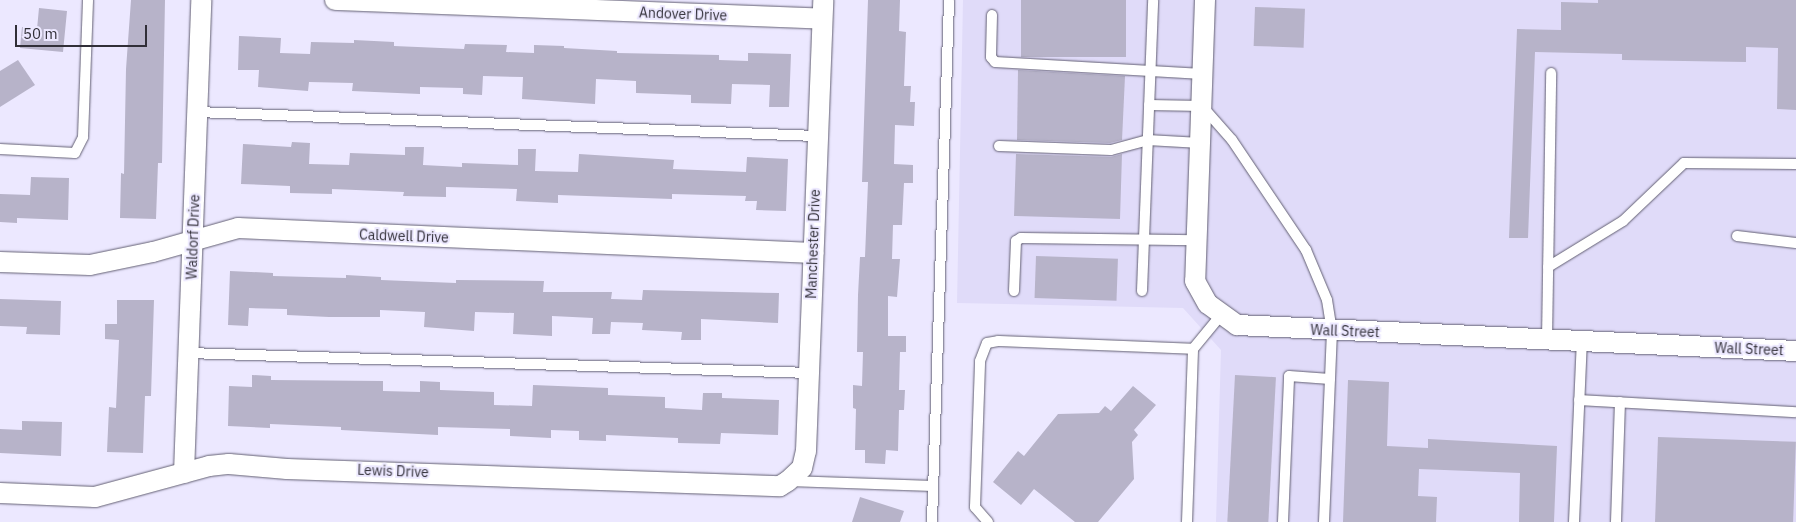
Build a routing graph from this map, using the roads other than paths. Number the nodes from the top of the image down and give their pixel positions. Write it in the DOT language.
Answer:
graph roads {
  1 [pos="88,0"];
  2 [pos="201,0"];
  3 [pos="334,0"];
  4 [pos="949,0"];
  5 [pos="1153,0"];
  6 [pos="1205,0"];
  7 [pos="822,10"];
  8 [pos="992,15"];
  9 [pos="1150,71"];
  10 [pos="1551,73"];
  11 [pos="1203,74"];
  12 [pos="1149,105"];
  13 [pos="1202,106"];
  14 [pos="197,112"];
  15 [pos="817,136"];
  16 [pos="1148,140"];
  17 [pos="1200,143"];
  18 [pos="999,146"];
  19 [pos="0,149"];
  20 [pos="1796,164"];
  21 [pos="1737,236"];
  22 [pos="1144,238"];
  23 [pos="193,240"];
  24 [pos="1197,240"];
  25 [pos="1796,243"];
  26 [pos="813,254"];
  27 [pos="0,262"];
  28 [pos="1548,267"];
  29 [pos="1014,291"];
  30 [pos="1142,292"];
  31 [pos="1221,315"];
  32 [pos="1332,331"];
  33 [pos="1547,340"];
  34 [pos="1582,342"];
  35 [pos="1193,349"];
  36 [pos="1796,351"];
  37 [pos="188,353"];
  38 [pos="809,373"];
  39 [pos="1330,379"];
  40 [pos="1579,400"];
  41 [pos="1620,402"];
  42 [pos="1796,412"];
  43 [pos="184,473"];
  44 [pos="788,481"];
  45 [pos="933,486"];
  46 [pos="0,493"];
  47 [pos="932,522"];
  48 [pos="988,522"];
  49 [pos="1187,522"];
  50 [pos="1283,522"];
  51 [pos="1324,522"];
  52 [pos="1574,522"];
  53 [pos="1616,522"];
  1 -- 19 [label="lane"];
  2 -- 14 [label="street, Waldorf Drive"];
  3 -- 7 [label="street, Andover Drive"];
  4 -- 45 [label="lane"];
  5 -- 9 [label="lane"];
  6 -- 11 [label="street, Wall Street"];
  7 -- 15 [label="street, Manchester Drive"];
  8 -- 9 [label="lane"];
  9 -- 11 [label="lane"];
  9 -- 12 [label="lane"];
  10 -- 28 [label="lane"];
  11 -- 13 [label="street, Wall Street"];
  12 -- 13 [label="lane"];
  12 -- 16 [label="lane"];
  13 -- 17 [label="street, Wall Street"];
  13 -- 32 [label="lane"];
  14 -- 15 [label="lane"];
  14 -- 23 [label="street, Waldorf Drive"];
  15 -- 26 [label="street, Manchester Drive"];
  16 -- 17 [label="lane"];
  16 -- 18 [label="lane"];
  16 -- 22 [label="lane"];
  17 -- 24 [label="street, Wall Street"];
  20 -- 28 [label="lane"];
  21 -- 25 [label="lane"];
  22 -- 24 [label="lane"];
  22 -- 29 [label="lane"];
  22 -- 30 [label="lane"];
  23 -- 26 [label="street, Caldwell Drive"];
  23 -- 27 [label="street, Caldwell Drive"];
  23 -- 37 [label="street, Waldorf Drive"];
  24 -- 31 [label="street, Wall Street"];
  26 -- 38 [label="street, Manchester Drive"];
  28 -- 33 [label="lane"];
  31 -- 32 [label="street, Wall Street"];
  31 -- 35 [label="lane"];
  32 -- 33 [label="street, Wall Street"];
  32 -- 39 [label="lane"];
  33 -- 34 [label="street, Wall Street"];
  34 -- 36 [label="street, Wall Street"];
  34 -- 40 [label="lane"];
  35 -- 48 [label="lane"];
  35 -- 49 [label="lane"];
  37 -- 38 [label="lane"];
  37 -- 43 [label="street, Waldorf Drive"];
  38 -- 44 [label="street, Manchester Drive"];
  39 -- 50 [label="lane"];
  39 -- 51 [label="lane"];
  40 -- 41 [label="lane"];
  40 -- 52 [label="lane"];
  41 -- 42 [label="lane"];
  41 -- 53 [label="lane"];
  43 -- 44 [label="street, Lewis Drive"];
  43 -- 46 [label="street, Lewis Drive"];
  44 -- 45 [label="lane"];
  45 -- 47 [label="lane"];
}
